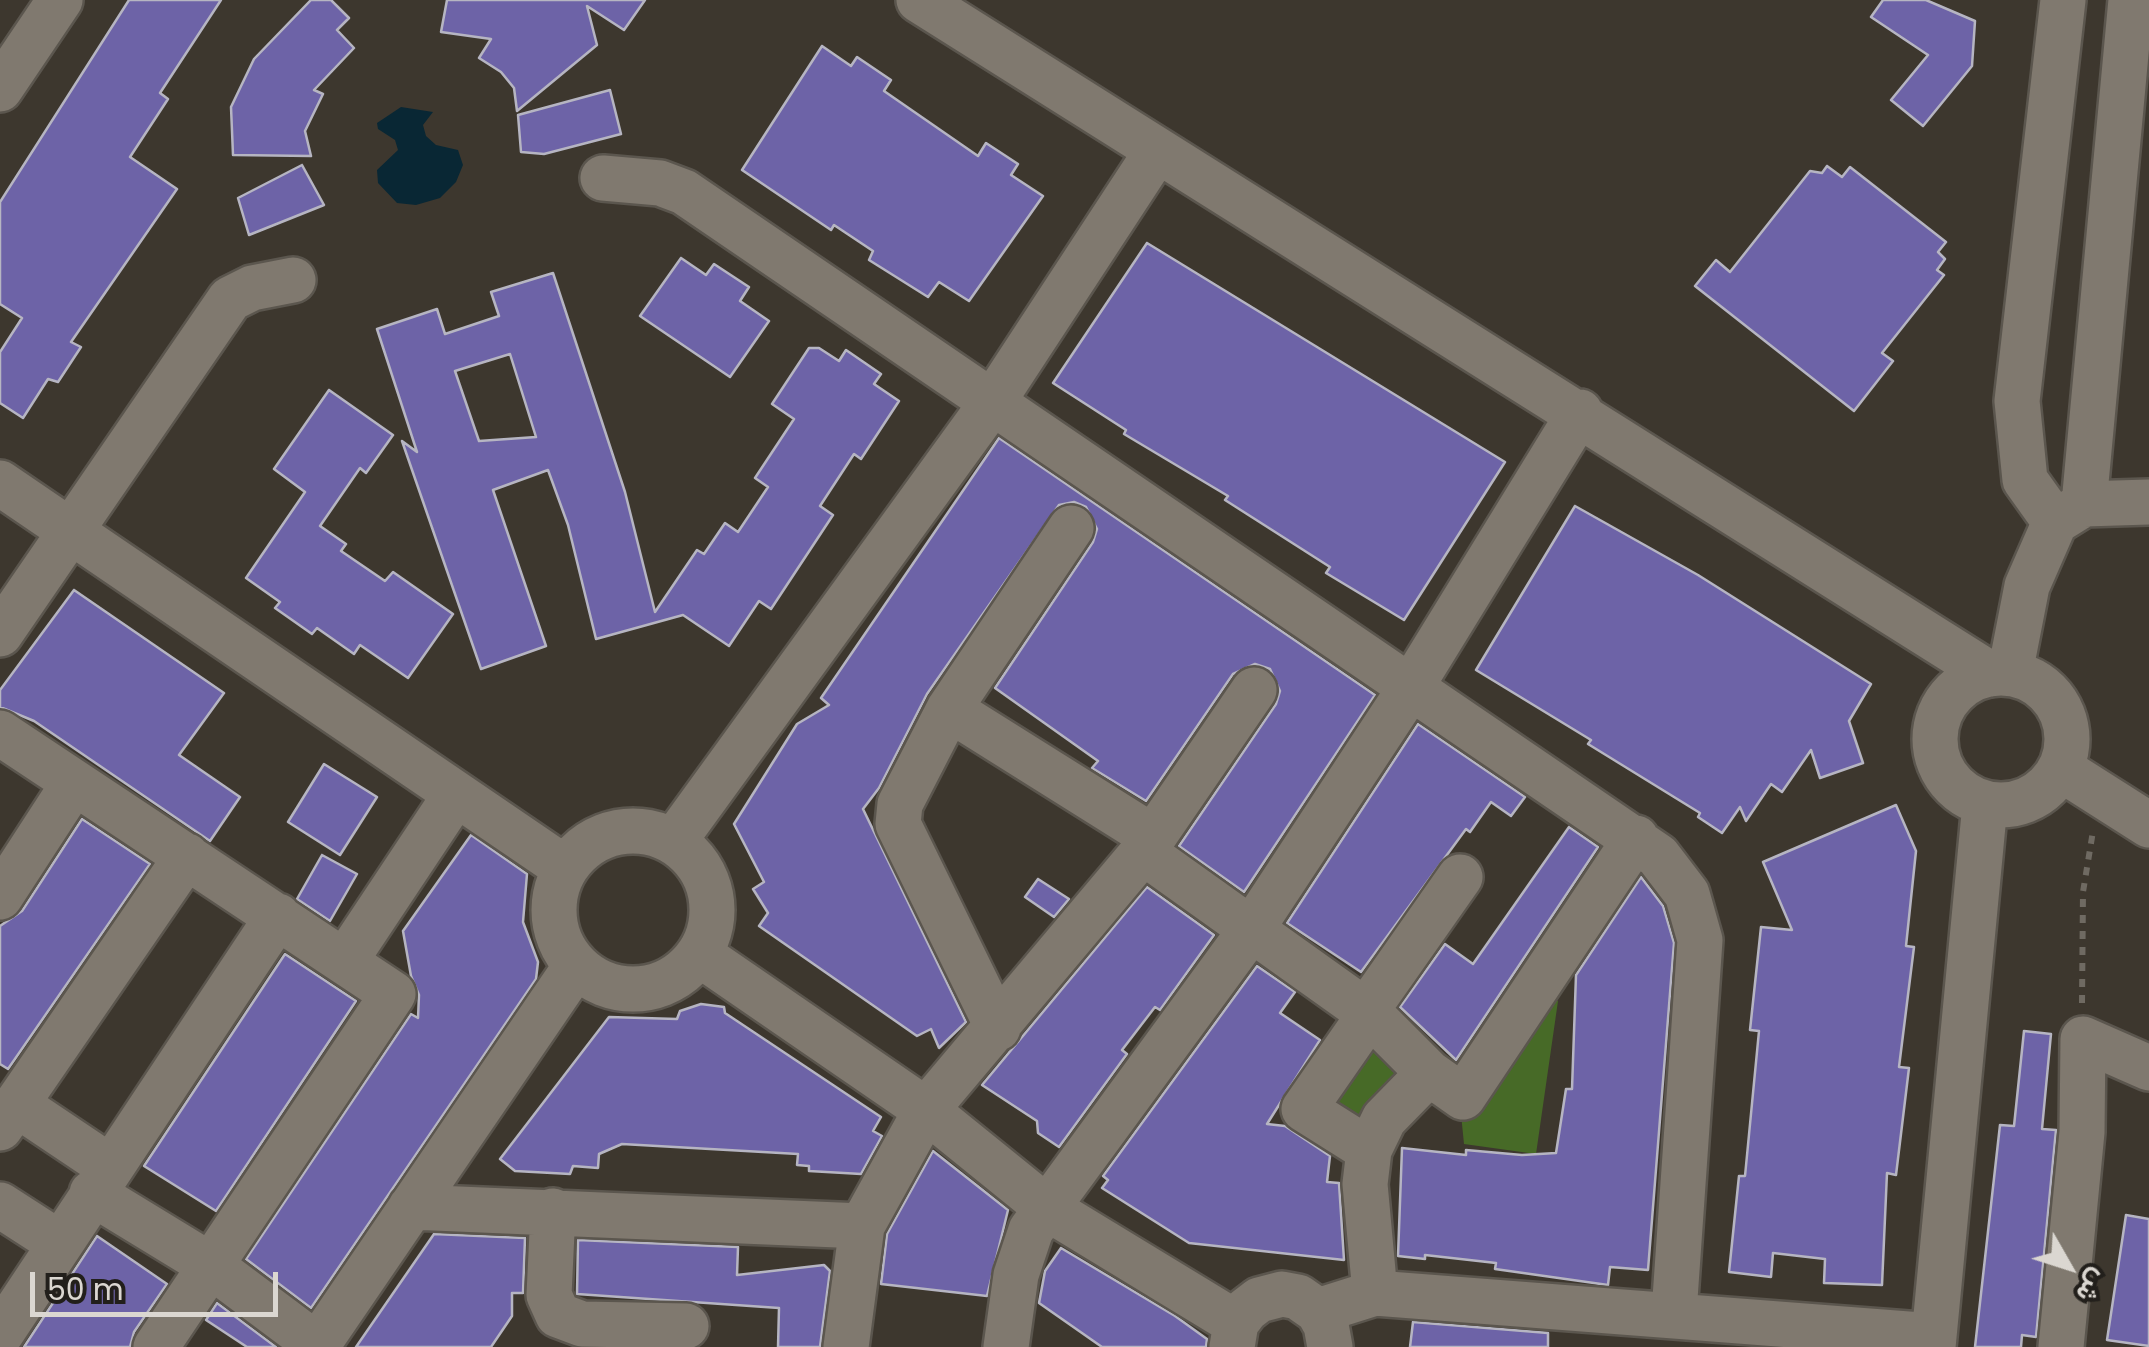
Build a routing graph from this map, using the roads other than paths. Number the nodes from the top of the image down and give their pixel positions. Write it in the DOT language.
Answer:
graph roads {
  1 [pos="60,0"];
  2 [pos="919,0"];
  3 [pos="2063,0"];
  4 [pos="2131,0"];
  5 [pos="0,89"];
  6 [pos="1158,151"];
  7 [pos="603,178"];
  8 [pos="293,280"];
  9 [pos="994,400"];
  10 [pos="1580,412"];
  11 [pos="0,482"];
  12 [pos="2149,502"];
  13 [pos="2070,513"];
  14 [pos="1071,528"];
  15 [pos="71,530"];
  16 [pos="0,634"];
  17 [pos="2000,673"];
  18 [pos="1411,687"];
  19 [pos="1254,690"];
  20 [pos="949,709"];
  21 [pos="0,734"];
  22 [pos="2061,769"];
  23 [pos="74,783"];
  24 [pos="456,794"];
  25 [pos="1985,804"];
  26 [pos="2149,825"];
  27 [pos="1636,838"];
  28 [pos="674,842"];
  29 [pos="1148,844"];
  30 [pos="187,856"];
  31 [pos="565,868"];
  32 [pos="1460,876"];
  33 [pos="0,897"];
  34 [pos="278,916"];
  35 [pos="1252,927"];
  36 [pos="699,954"];
  37 [pos="345,960"];
  38 [pos="576,966"];
  39 [pos="1370,1014"];
  40 [pos="998,1028"];
  41 [pos="2149,1068"];
  42 [pos="1429,1073"];
  43 [pos="926,1110"];
  44 [pos="4,1121"];
  45 [pos="1369,1150"];
  46 [pos="101,1180"];
  47 [pos="0,1205"];
  48 [pos="412,1207"];
  49 [pos="1047,1208"];
  50 [pos="553,1211"];
  51 [pos="862,1226"];
  52 [pos="59,1243"];
  53 [pos="210,1265"];
  54 [pos="1375,1293"];
  55 [pos="1674,1313"];
  56 [pos="686,1326"];
  57 [pos="1324,1329"];
  58 [pos="0,1335"];
  59 [pos="1234,1335"];
  60 [pos="1934,1341"];
  61 [pos="317,1346"];
  62 [pos="156,1347"];
  63 [pos="846,1347"];
  64 [pos="1006,1347"];
  65 [pos="2061,1347"];
  1 -- 5 [label="street"];
  2 -- 6 [label="street"];
  3 -- 13 [label="street"];
  4 -- 13 [label="street"];
  6 -- 9 [label="street"];
  6 -- 10 [label="street"];
  7 -- 9 [label="street"];
  8 -- 15 [label="street"];
  9 -- 18 [label="street"];
  9 -- 28 [label="street"];
  10 -- 17 [label="street"];
  10 -- 18 [label="street"];
  11 -- 15 [label="street"];
  12 -- 13 [label="street"];
  13 -- 17 [label="street"];
  14 -- 20 [label="street"];
  15 -- 16 [label="street"];
  15 -- 24 [label="street"];
  17 -- 22 [label="street"];
  17 -- 25 [label="street"];
  18 -- 27 [label="street"];
  18 -- 35 [label="street"];
  19 -- 29 [label="street"];
  20 -- 29 [label="street"];
  20 -- 40 [label="street"];
  21 -- 23 [label="street"];
  22 -- 25 [label="street"];
  22 -- 26 [label="street"];
  23 -- 30 [label="street"];
  23 -- 33 [label="street"];
  24 -- 31 [label="street"];
  24 -- 37 [label="street"];
  25 -- 60 [label="street"];
  27 -- 42 [label="street"];
  27 -- 55 [label="street"];
  28 -- 31 [label="street"];
  28 -- 36 [label="street"];
  29 -- 35 [label="street"];
  29 -- 40 [label="street"];
  30 -- 34 [label="street"];
  30 -- 44 [label="street"];
  31 -- 38 [label="street"];
  32 -- 39 [label="street"];
  34 -- 37 [label="street"];
  34 -- 46 [label="street"];
  35 -- 39 [label="street"];
  35 -- 49 [label="street"];
  36 -- 38 [label="street"];
  36 -- 43 [label="street"];
  37 -- 53 [label="street"];
  38 -- 48 [label="street"];
  39 -- 42 [label="street"];
  39 -- 45 [label="street"];
  40 -- 43 [label="street"];
  41 -- 65 [label="street"];
  42 -- 45 [label="street"];
  43 -- 49 [label="street"];
  43 -- 51 [label="street"];
  44 -- 46 [label="street"];
  45 -- 54 [label="street"];
  46 -- 52 [label="street"];
  46 -- 53 [label="street"];
  47 -- 52 [label="street"];
  48 -- 50 [label="street"];
  48 -- 61 [label="street"];
  49 -- 59 [label="street"];
  49 -- 64 [label="street"];
  50 -- 51 [label="street"];
  50 -- 56 [label="street"];
  51 -- 63 [label="street"];
  52 -- 58 [label="street"];
  53 -- 61 [label="street"];
  53 -- 62 [label="street"];
  54 -- 55 [label="street"];
  54 -- 57 [label="street"];
  55 -- 60 [label="street"];
  57 -- 59 [label="street"];
}
